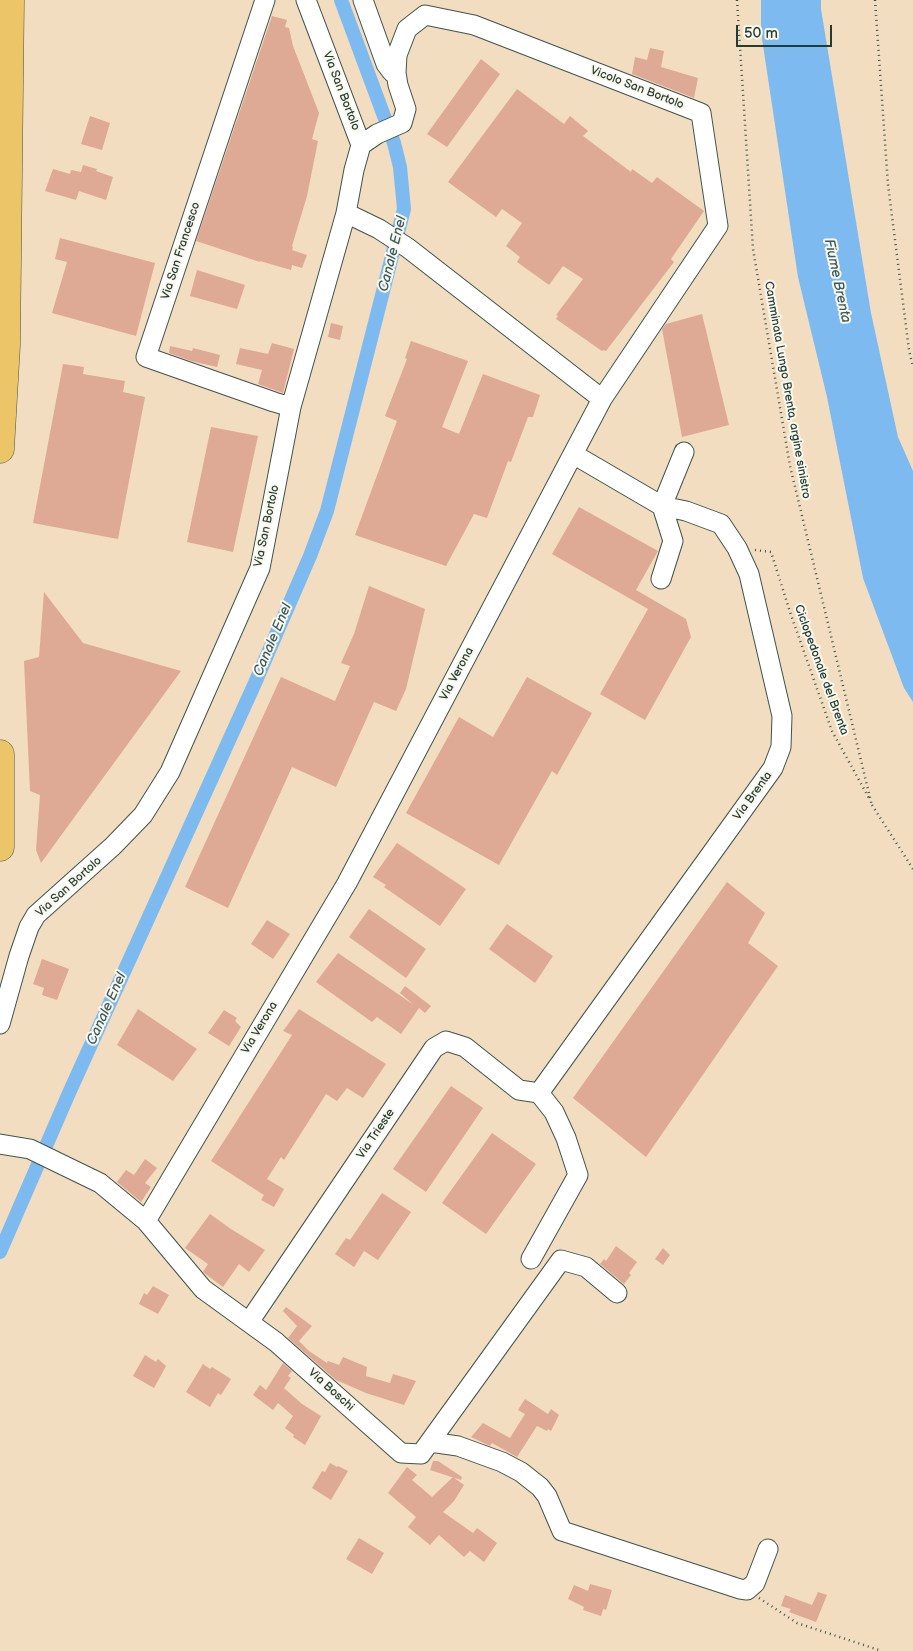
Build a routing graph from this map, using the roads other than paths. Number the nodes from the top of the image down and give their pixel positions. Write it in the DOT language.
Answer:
graph roads {
  1 [pos="10,0"];
  2 [pos="26,0"];
  3 [pos="265,0"];
  4 [pos="306,0"];
  5 [pos="363,0"];
  6 [pos="424,0"];
  7 [pos="418,20"];
  8 [pos="396,72"];
  9 [pos="8,92"];
  10 [pos="361,145"];
  11 [pos="346,213"];
  12 [pos="602,399"];
  13 [pos="292,407"];
  14 [pos="0,432"];
  15 [pos="0,449"];
  16 [pos="684,452"];
  17 [pos="573,454"];
  18 [pos="662,506"];
  19 [pos="662,579"];
  20 [pos="0,754"];
  21 [pos="0,847"];
  22 [pos="0,1024"];
  23 [pos="539,1093"];
  24 [pos="0,1144"];
  25 [pos="146,1221"];
  26 [pos="531,1259"];
  27 [pos="617,1293"];
  28 [pos="249,1322"];
  29 [pos="430,1442"];
  30 [pos="768,1548"];
  1 -- 9 [label="highway"];
  2 -- 9 [label="highway"];
  3 -- 13 [label="street, Via San Francesco"];
  4 -- 10 [label="street, Via San Bortolo"];
  5 -- 8 [label="street"];
  6 -- 7 [label="street"];
  7 -- 8 [label="street"];
  7 -- 12 [label="street, Vicolo San Bortolo"];
  8 -- 10 [label="street"];
  9 -- 14 [label="highway"];
  10 -- 11 [label="street, Via San Bortolo"];
  11 -- 12 [label="street"];
  11 -- 13 [label="street, Via San Bortolo"];
  12 -- 17 [label="street, Via Verona"];
  13 -- 22 [label="street, Via San Bortolo"];
  14 -- 15 [label="highway"];
  16 -- 18 [label="street"];
  17 -- 18 [label="street, Via Brenta"];
  17 -- 25 [label="street, Via Verona"];
  18 -- 19 [label="street"];
  18 -- 23 [label="street, Via Brenta"];
  20 -- 21 [label="highway"];
  23 -- 26 [label="street"];
  23 -- 28 [label="street, Via Trieste"];
  24 -- 25 [label="street, Via Boschi"];
  25 -- 28 [label="street, Via Boschi"];
  27 -- 29 [label="street, Via Boschi"];
  28 -- 29 [label="street, Via Boschi"];
  29 -- 30 [label="street"];
}
